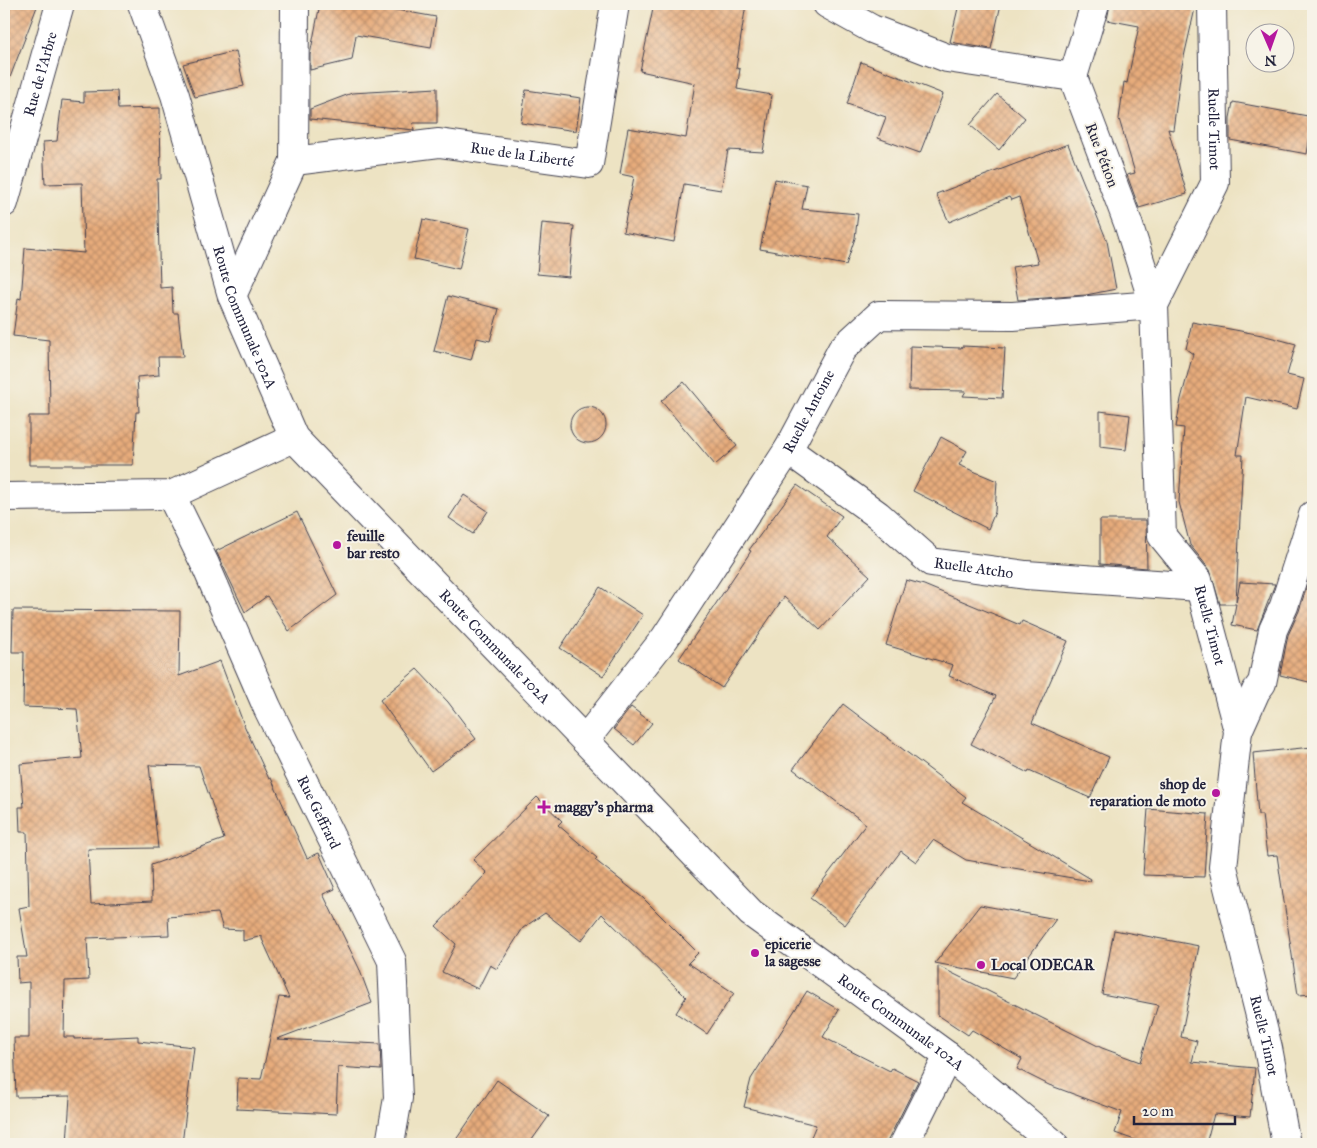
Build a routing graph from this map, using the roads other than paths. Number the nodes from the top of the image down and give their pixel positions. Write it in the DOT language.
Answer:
graph roads {
  1 [pos="60,4"];
  2 [pos="142,4"];
  3 [pos="295,4"];
  4 [pos="615,4"];
  5 [pos="827,4"];
  6 [pos="1095,4"];
  7 [pos="1212,4"];
  8 [pos="1073,77"];
  9 [pos="294,161"];
  10 [pos="4,203"];
  11 [pos="232,296"];
  12 [pos="1154,305"];
  13 [pos="294,438"];
  14 [pos="788,450"];
  15 [pos="171,495"];
  16 [pos="4,497"];
  17 [pos="1313,515"];
  18 [pos="1199,587"];
  19 [pos="1238,731"];
  20 [pos="585,740"];
  21 [pos="948,1056"];
  22 [pos="390,1144"];
  23 [pos="904,1144"];
  24 [pos="1054,1144"];
  25 [pos="1286,1144"];
  1 -- 10 [label="street, Rue de l'Arbre"];
  2 -- 11 [label="street, Route Communale 102A"];
  3 -- 9 [label="street"];
  4 -- 9 [label="street, Rue de la Liberté"];
  5 -- 8 [label="street"];
  6 -- 8 [label="street"];
  7 -- 12 [label="street, Ruelle Timot"];
  8 -- 12 [label="street, Rue Pétion"];
  9 -- 11 [label="street"];
  11 -- 13 [label="street, Route Communale 102A"];
  12 -- 14 [label="street, Ruelle Antoine"];
  12 -- 18 [label="street, Ruelle Timot"];
  13 -- 15 [label="street"];
  13 -- 20 [label="street, Route Communale 102A"];
  14 -- 18 [label="street, Ruelle Atcho"];
  14 -- 20 [label="street, Ruelle Antoine"];
  15 -- 16 [label="street"];
  15 -- 22 [label="street, Rue Geffrard"];
  17 -- 19 [label="street"];
  18 -- 19 [label="street, Ruelle Timot"];
  19 -- 25 [label="street, Ruelle Timot"];
  20 -- 21 [label="street, Route Communale 102A"];
  21 -- 23 [label="street"];
  21 -- 24 [label="street, Route Communale 102A"];
}
